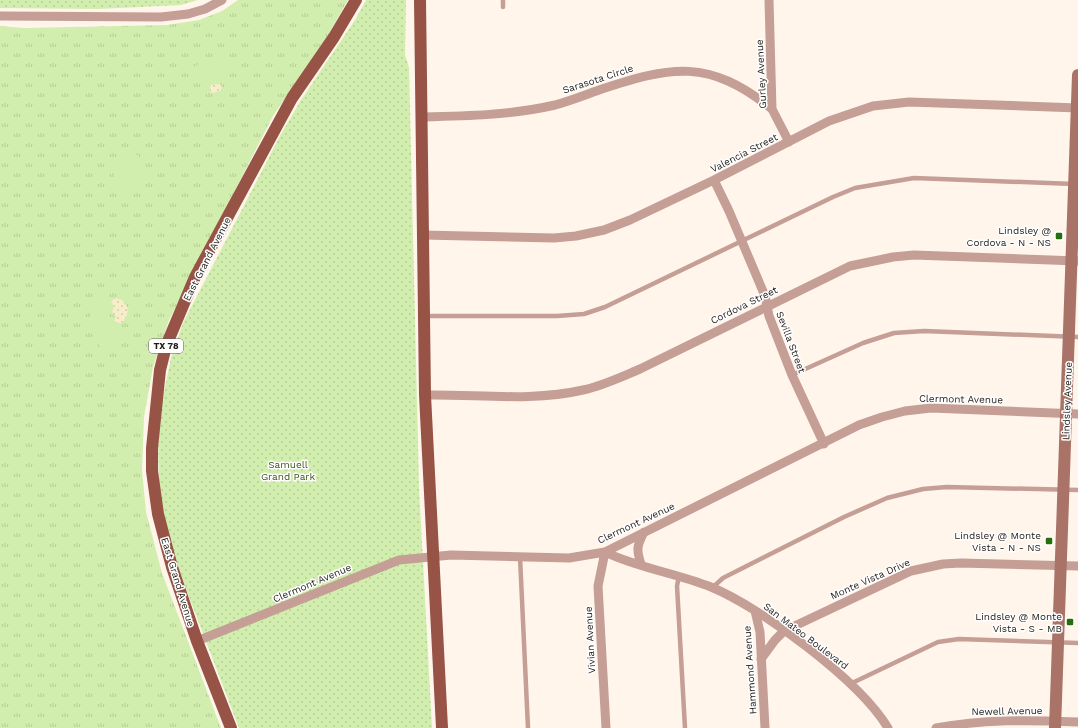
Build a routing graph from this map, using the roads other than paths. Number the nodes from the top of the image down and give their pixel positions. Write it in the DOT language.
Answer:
graph roads {
  1 [pos="222,0"];
  2 [pos="356,0"];
  3 [pos="420,0"];
  4 [pos="502,0"];
  5 [pos="769,0"];
  6 [pos="503,8"];
  7 [pos="0,16"];
  8 [pos="1078,75"];
  9 [pos="1077,108"];
  10 [pos="772,110"];
  11 [pos="422,117"];
  12 [pos="789,142"];
  13 [pos="714,180"];
  14 [pos="1076,184"];
  15 [pos="423,235"];
  16 [pos="742,242"];
  17 [pos="1075,261"];
  18 [pos="767,306"];
  19 [pos="424,316"];
  20 [pos="1073,337"];
  21 [pos="792,375"];
  22 [pos="425,395"];
  23 [pos="1072,414"];
  24 [pos="824,444"];
  25 [pos="1063,489"];
  26 [pos="1078,490"];
  27 [pos="644,532"];
  28 [pos="605,552"];
  29 [pos="434,556"];
  30 [pos="520,556"];
  31 [pos="641,564"];
  32 [pos="1060,566"];
  33 [pos="1078,566"];
  34 [pos="679,575"];
  35 [pos="712,588"];
  36 [pos="755,611"];
  37 [pos="784,631"];
  38 [pos="197,641"];
  39 [pos="1058,642"];
  40 [pos="1078,643"];
  41 [pos="761,659"];
  42 [pos="850,684"];
  43 [pos="1078,722"];
  44 [pos="1055,724"];
  45 [pos="231,728"];
  46 [pos="442,728"];
  47 [pos="528,728"];
  48 [pos="606,728"];
  49 [pos="685,728"];
  50 [pos="764,728"];
  51 [pos="888,728"];
  52 [pos="936,728"];
  1 -- 7 [label="street"];
  2 -- 38 [label="main road, East Grand Avenue / TX 78"];
  3 -- 11 [label="main road"];
  4 -- 6 [label="lane"];
  5 -- 10 [label="street, Gurley Avenue"];
  8 -- 9 [label="street, Lindsley Avenue"];
  9 -- 12 [label="street, Valencia Street"];
  9 -- 14 [label="street, Lindsley Avenue"];
  10 -- 11 [label="street, Sarasota Circle"];
  10 -- 12 [label="street, Gurley Avenue"];
  11 -- 15 [label="main road"];
  12 -- 13 [label="street, Valencia Street"];
  13 -- 15 [label="street, Valencia Street"];
  13 -- 16 [label="street, Sevilla Street"];
  14 -- 16 [label="lane"];
  14 -- 17 [label="street, Lindsley Avenue"];
  15 -- 19 [label="main road"];
  16 -- 18 [label="street, Sevilla Street"];
  16 -- 19 [label="lane"];
  17 -- 18 [label="street, Cordova Street"];
  17 -- 20 [label="street, Lindsley Avenue"];
  18 -- 21 [label="street, Sevilla Street"];
  18 -- 22 [label="street, Cordova Street"];
  19 -- 22 [label="main road"];
  20 -- 21 [label="lane"];
  20 -- 23 [label="street, Lindsley Avenue"];
  21 -- 24 [label="street, Sevilla Street"];
  22 -- 29 [label="main road"];
  23 -- 24 [label="street, Clermont Avenue"];
  23 -- 25 [label="street, Lindsley Avenue"];
  24 -- 27 [label="street, Clermont Avenue"];
  25 -- 26 [label="lane"];
  25 -- 32 [label="street, Lindsley Avenue"];
  25 -- 35 [label="lane"];
  27 -- 28 [label="street, Clermont Avenue"];
  27 -- 31 [label="street"];
  28 -- 30 [label="street, Clermont Avenue"];
  28 -- 31 [label="street, San Mateo Boulevard"];
  28 -- 48 [label="street, Vivian Avenue"];
  29 -- 30 [label="street, Clermont Avenue"];
  29 -- 38 [label="street, Clermont Avenue"];
  29 -- 46 [label="main road"];
  30 -- 47 [label="lane"];
  31 -- 34 [label="street, San Mateo Boulevard"];
  32 -- 33 [label="street, Monte Vista Drive"];
  32 -- 37 [label="street, Monte Vista Drive"];
  32 -- 39 [label="street, Lindsley Avenue"];
  34 -- 35 [label="street, San Mateo Boulevard"];
  34 -- 49 [label="lane"];
  35 -- 36 [label="street, San Mateo Boulevard"];
  36 -- 37 [label="street, San Mateo Boulevard"];
  36 -- 41 [label="street, Hammond Avenue"];
  37 -- 41 [label="street, Monte Vista Drive"];
  37 -- 42 [label="street, San Mateo Boulevard"];
  38 -- 45 [label="main road, East Grand Avenue / TX 78"];
  39 -- 40 [label="lane"];
  39 -- 42 [label="lane"];
  39 -- 44 [label="street, Lindsley Avenue"];
  41 -- 50 [label="street, Hammond Avenue"];
  42 -- 51 [label="street, San Mateo Boulevard"];
  43 -- 44 [label="street, Newell Avenue"];
  44 -- 52 [label="street, Newell Avenue"];
}
